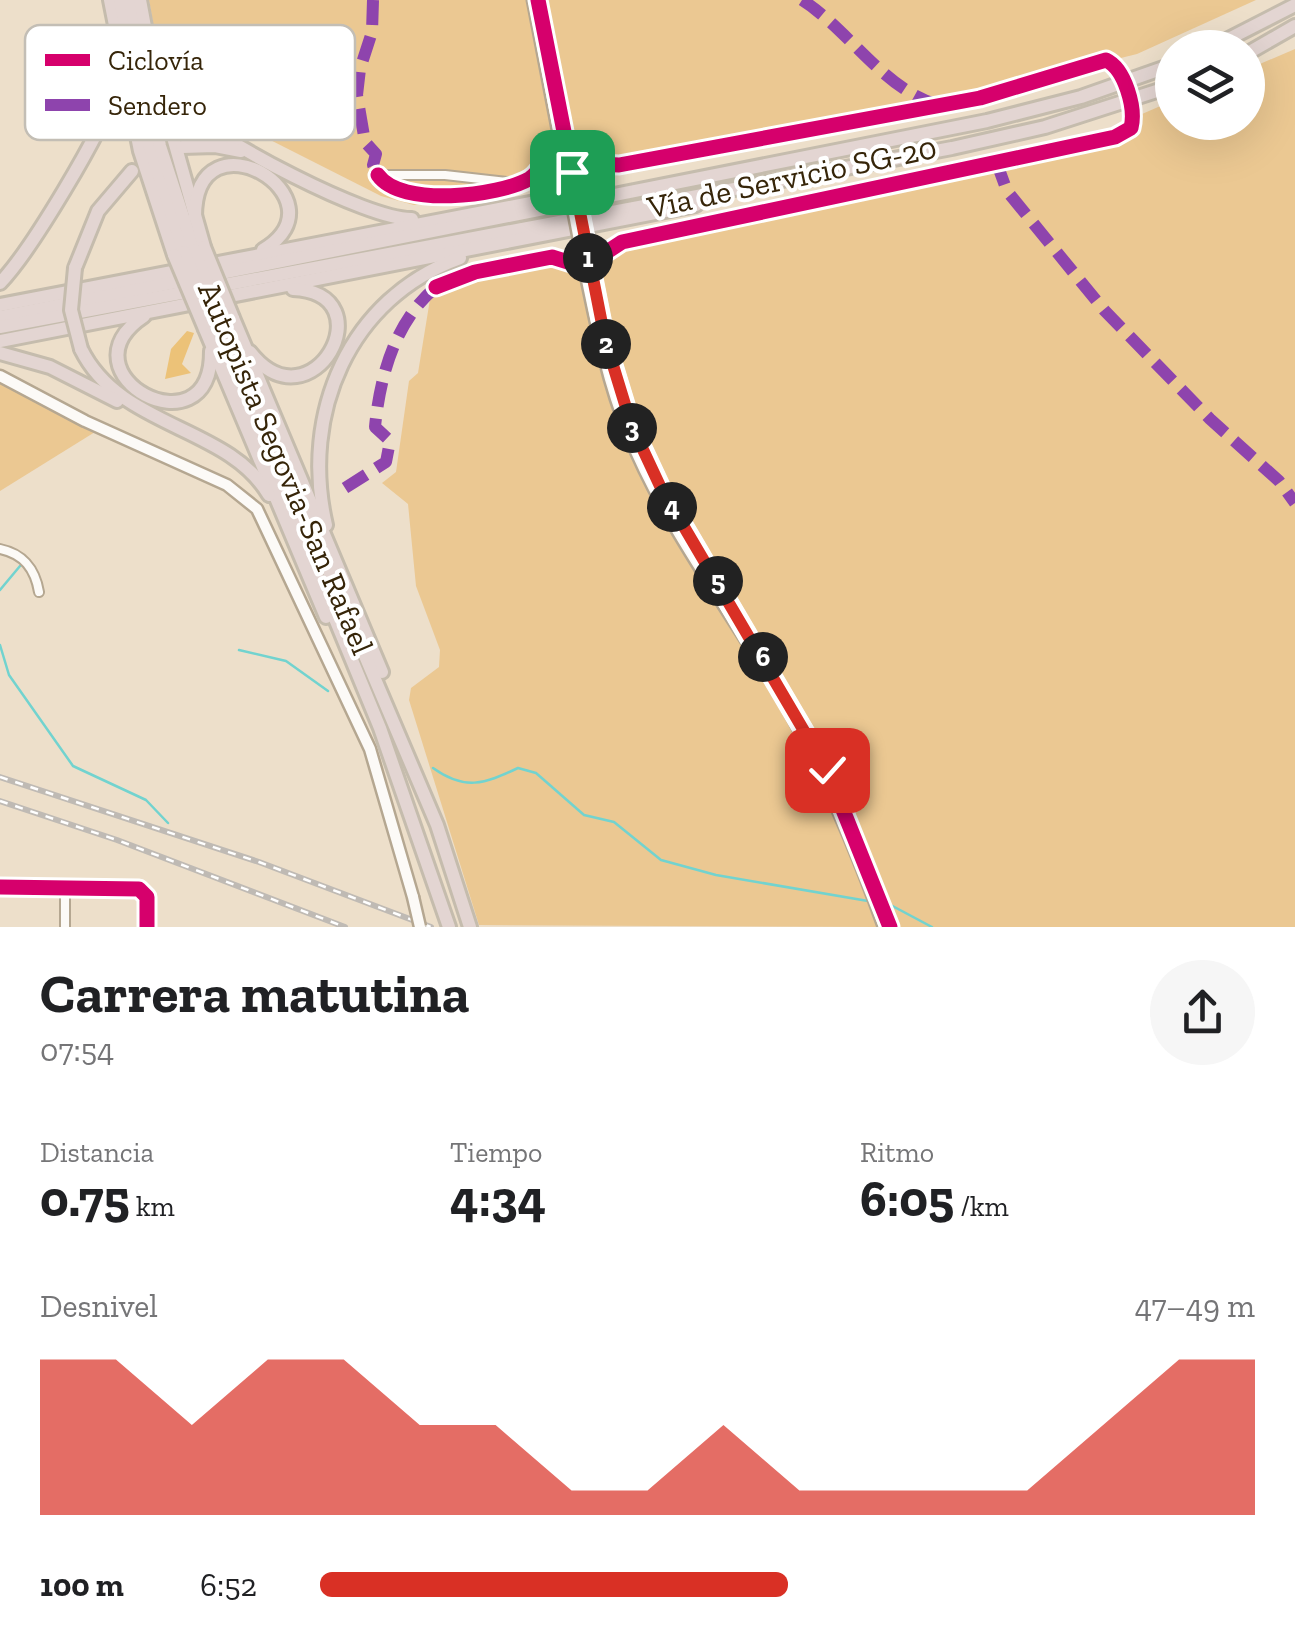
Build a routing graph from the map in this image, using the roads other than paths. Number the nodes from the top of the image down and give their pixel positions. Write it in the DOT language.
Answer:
graph roads {
  1 [pos="110,0"];
  2 [pos="120,0"];
  3 [pos="130,0"];
  4 [pos="140,0"];
  5 [pos="533,0"];
  6 [pos="1295,5"];
  7 [pos="115,25"];
  8 [pos="125,25"];
  9 [pos="135,25"];
  10 [pos="145,25"];
  11 [pos="1295,28"];
  12 [pos="1246,30"];
  13 [pos="1265,44"];
  14 [pos="1155,70"];
  15 [pos="1121,74"];
  16 [pos="1155,92"];
  17 [pos="1132,112"];
  18 [pos="90,140"];
  19 [pos="139,140"];
  20 [pos="148,140"];
  21 [pos="159,140"];
  22 [pos="171,140"];
  23 [pos="233,140"];
  24 [pos="560,144"];
  25 [pos="182,147"];
  26 [pos="952,148"];
  27 [pos="832,151"];
  28 [pos="132,170"];
  29 [pos="302,179"];
  30 [pos="512,184"];
  31 [pos="479,212"];
  32 [pos="561,232"];
  33 [pos="191,248"];
  34 [pos="234,259"];
  35 [pos="584,268"];
  36 [pos="0,282"];
  37 [pos="436,287"];
  38 [pos="256,292"];
  39 [pos="0,305"];
  40 [pos="164,310"];
  41 [pos="0,318"];
  42 [pos="223,325"];
  43 [pos="0,327"];
  44 [pos="0,341"];
  45 [pos="0,353"];
  46 [pos="0,376"];
  47 [pos="248,470"];
  48 [pos="0,550"];
  49 [pos="302,562"];
  50 [pos="39,592"];
  51 [pos="357,612"];
  52 [pos="416,825"];
  53 [pos="436,825"];
  54 [pos="0,887"];
  55 [pos="65,887"];
  56 [pos="469,921"];
  57 [pos="65,927"];
  58 [pos="147,927"];
  59 [pos="420,927"];
  60 [pos="449,927"];
  61 [pos="884,927"];
  1 -- 7 [label="highway"];
  2 -- 8 [label="highway, Autopista Segovia-San Rafael"];
  3 -- 9 [label="highway, Autopista Segovia-San Rafael"];
  4 -- 10 [label="highway"];
  5 -- 24 [label="main road"];
  6 -- 12 [label="highway"];
  11 -- 13 [label="highway"];
  14 -- 27 [label="highway"];
  15 -- 24 [label="street, Vía de Servicio SG-20"];
  16 -- 26 [label="highway"];
  17 -- 35 [label="street, Vía de Servicio SG-20"];
  18 -- 36 [label="highway"];
  19 -- 33 [label="highway"];
  20 -- 33 [label="highway, Autopista Segovia-San Rafael"];
  21 -- 33 [label="highway, Autopista Segovia-San Rafael"];
  22 -- 33 [label="highway"];
  23 -- 29 [label="highway"];
  24 -- 30 [label="street"];
  24 -- 35 [label="main road, bridge"];
  25 -- 29 [label="highway"];
  26 -- 32 [label="highway"];
  26 -- 43 [label="highway"];
  27 -- 31 [label="highway"];
  27 -- 41 [label="highway"];
  28 -- 47 [label="highway, bridge"];
  29 -- 31 [label="highway"];
  30 -- 30 [label="street"];
  31 -- 34 [label="highway"];
  32 -- 38 [label="highway"];
  32 -- 51 [label="highway"];
  33 -- 34 [label="highway"];
  33 -- 42 [label="highway, Autopista Segovia-San Rafael, bridge"];
  33 -- 42 [label="highway, bridge"];
  34 -- 39 [label="highway"];
  35 -- 37 [label="street"];
  35 -- 61 [label="main road"];
  38 -- 40 [label="highway"];
  38 -- 42 [label="highway"];
  40 -- 42 [label="highway"];
  40 -- 44 [label="highway"];
  42 -- 49 [label="highway"];
  42 -- 51 [label="highway"];
  42 -- 52 [label="highway, Autopista Segovia-San Rafael"];
  42 -- 53 [label="highway, Autopista Segovia-San Rafael"];
  45 -- 47 [label="highway"];
  46 -- 59 [label="main road, bridge"];
  47 -- 49 [label="highway"];
  48 -- 50 [label="street"];
  49 -- 52 [label="highway"];
  51 -- 53 [label="highway"];
  52 -- 60 [label="highway, Autopista Segovia-San Rafael"];
  53 -- 56 [label="highway, Autopista Segovia-San Rafael"];
  54 -- 55 [label="street"];
  55 -- 57 [label="street"];
  55 -- 58 [label="street"];
}
